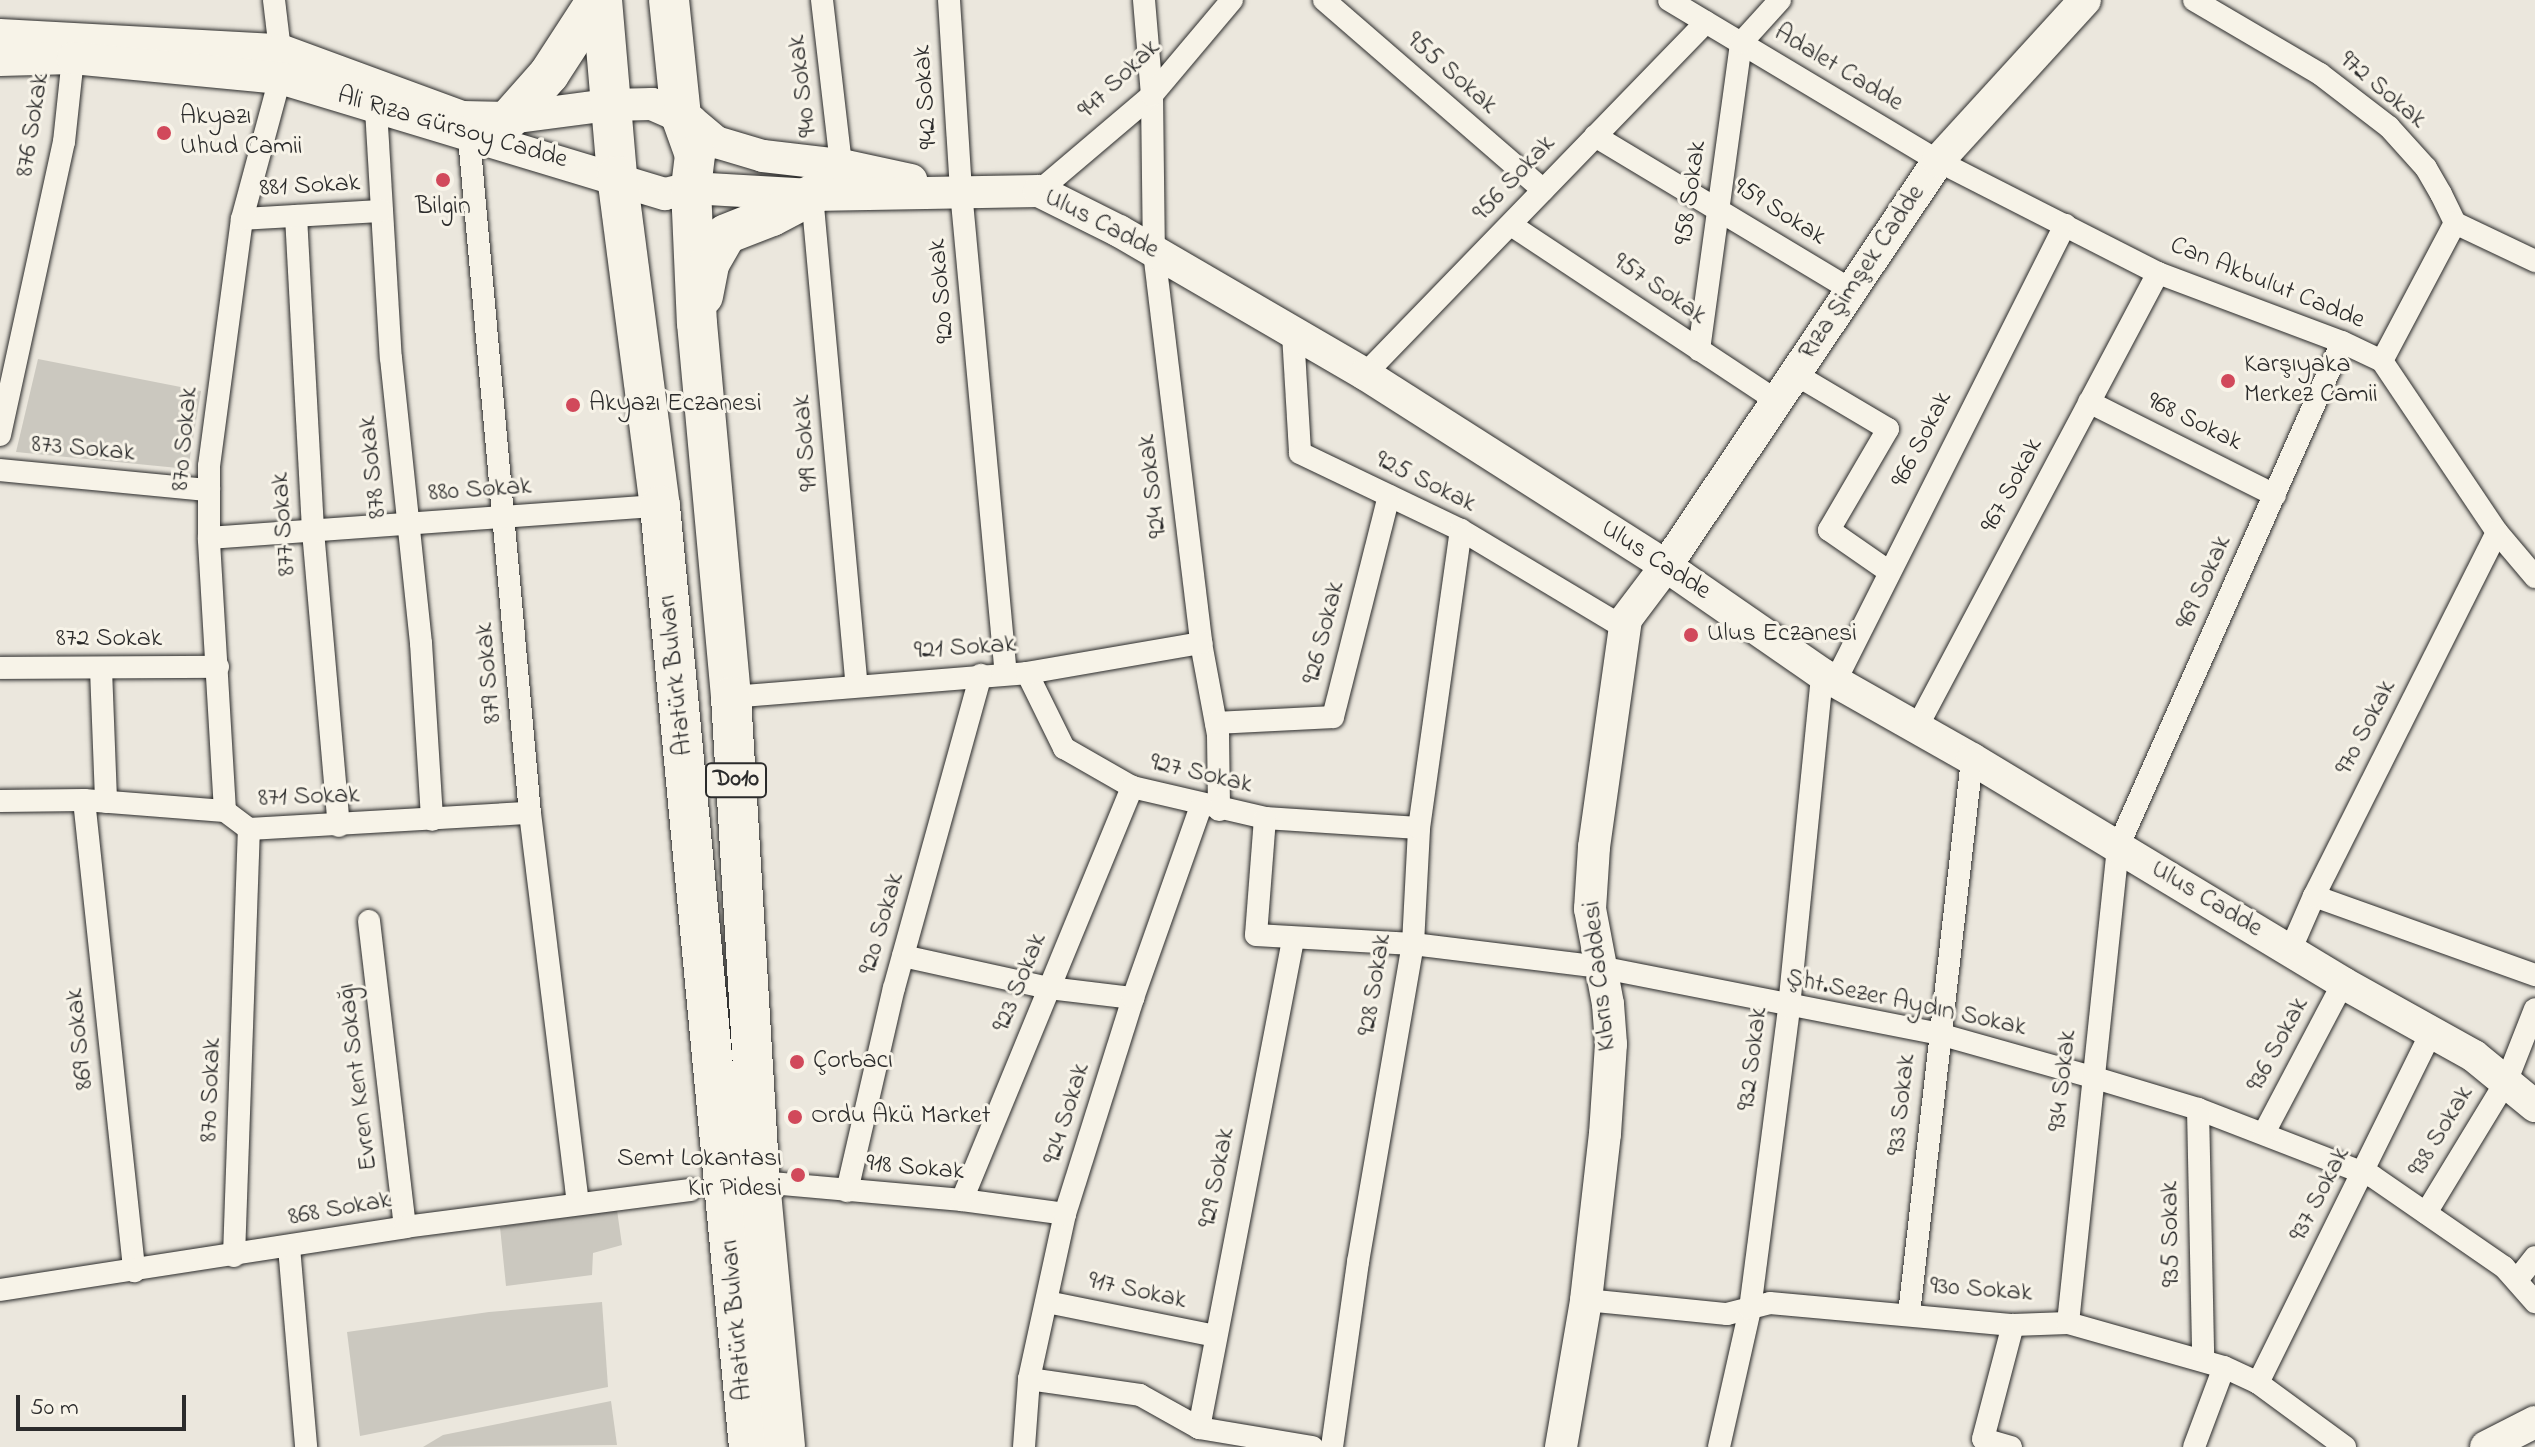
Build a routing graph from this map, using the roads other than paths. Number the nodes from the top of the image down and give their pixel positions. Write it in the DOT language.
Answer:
graph roads {
  1 [pos="274,0"];
  2 [pos="599,0"];
  3 [pos="669,0"];
  4 [pos="822,0"];
  5 [pos="949,0"];
  6 [pos="1144,0"];
  7 [pos="1232,0"];
  8 [pos="1324,0"];
  9 [pos="1669,0"];
  10 [pos="1780,0"];
  11 [pos="2085,0"];
  12 [pos="2194,0"];
  13 [pos="1706,22"];
  14 [pos="0,35"];
  15 [pos="1741,43"];
  16 [pos="73,58"];
  17 [pos="0,60"];
  18 [pos="280,64"];
  19 [pos="1152,95"];
  20 [pos="609,105"];
  21 [pos="376,109"];
  22 [pos="681,116"];
  23 [pos="510,118"];
  24 [pos="1595,136"];
  25 [pos="469,138"];
  26 [pos="1938,161"];
  27 [pos="841,165"];
  28 [pos="617,176"];
  29 [pos="691,188"];
  30 [pos="1543,190"];
  31 [pos="961,191"];
  32 [pos="1039,191"];
  33 [pos="812,195"];
  34 [pos="1719,208"];
  35 [pos="382,211"];
  36 [pos="296,216"];
  37 [pos="242,219"];
  38 [pos="2455,223"];
  39 [pos="1511,225"];
  40 [pos="2065,225"];
  41 [pos="1154,252"];
  42 [pos="2535,261"];
  43 [pos="2158,273"];
  44 [pos="1851,290"];
  45 [pos="697,323"];
  46 [pos="1293,334"];
  47 [pos="2342,342"];
  48 [pos="1699,350"];
  49 [pos="2382,361"];
  50 [pos="1365,374"];
  51 [pos="1795,374"];
  52 [pos="1777,401"];
  53 [pos="2089,402"];
  54 [pos="0,435"];
  55 [pos="0,470"];
  56 [pos="209,490"];
  57 [pos="2275,495"];
  58 [pos="1389,496"];
  59 [pos="660,506"];
  60 [pos="504,516"];
  61 [pos="408,525"];
  62 [pos="1461,530"];
  63 [pos="313,531"];
  64 [pos="2497,532"];
  65 [pos="209,538"];
  66 [pos="1666,566"];
  67 [pos="1888,571"];
  68 [pos="2535,577"];
  69 [pos="1625,628"];
  70 [pos="1201,643"];
  71 [pos="218,667"];
  72 [pos="0,668"];
  73 [pos="101,669"];
  74 [pos="1016,672"];
  75 [pos="981,675"];
  76 [pos="1829,678"];
  77 [pos="857,686"];
  78 [pos="731,697"];
  79 [pos="1216,723"];
  80 [pos="1917,727"];
  81 [pos="1972,759"];
  82 [pos="1132,787"];
  83 [pos="0,801"];
  84 [pos="95,801"];
  85 [pos="1210,808"];
  86 [pos="225,811"];
  87 [pos="530,813"];
  88 [pos="1265,818"];
  89 [pos="432,820"];
  90 [pos="339,826"];
  91 [pos="1419,828"];
  92 [pos="249,829"];
  93 [pos="2118,847"];
  94 [pos="2314,896"];
  95 [pos="369,921"];
  96 [pos="1293,939"];
  97 [pos="1413,944"];
  98 [pos="2290,951"];
  99 [pos="903,956"];
  100 [pos="1599,967"];
  101 [pos="2535,975"];
  102 [pos="2343,983"];
  103 [pos="1049,988"];
  104 [pos="1133,998"];
  105 [pos="1789,1007"];
  106 [pos="2535,1009"];
  107 [pos="2432,1031"];
  108 [pos="1939,1034"];
  109 [pos="2092,1077"];
  110 [pos="2507,1080"];
  111 [pos="2535,1106"];
  112 [pos="2198,1109"];
  113 [pos="2264,1133"];
  114 [pos="2364,1173"];
  115 [pos="760,1182"];
  116 [pos="691,1190"];
  117 [pos="847,1191"];
  118 [pos="962,1200"];
  119 [pos="578,1203"];
  120 [pos="2426,1213"];
  121 [pos="1065,1214"];
  122 [pos="405,1227"];
  123 [pos="289,1247"];
  124 [pos="234,1256"];
  125 [pos="2535,1257"];
  126 [pos="134,1271"];
  127 [pos="2517,1280"];
  128 [pos="0,1290"];
  129 [pos="1586,1300"];
  130 [pos="1047,1302"];
  131 [pos="2535,1302"];
  132 [pos="1750,1309"];
  133 [pos="1909,1314"];
  134 [pos="2068,1323"];
  135 [pos="2013,1325"];
  136 [pos="1216,1336"];
  137 [pos="2214,1363"];
  138 [pos="1029,1379"];
  139 [pos="2258,1383"];
  140 [pos="2535,1422"];
  141 [pos="1199,1428"];
  142 [pos="306,1447"];
  143 [pos="749,1447"];
  144 [pos="785,1447"];
  145 [pos="1024,1447"];
  146 [pos="1312,1447"];
  147 [pos="1332,1447"];
  148 [pos="1561,1447"];
  149 [pos="1719,1447"];
  150 [pos="2011,1447"];
  151 [pos="2194,1447"];
  152 [pos="2345,1447"];
  153 [pos="2486,1447"];
  1 -- 18 [label="street"];
  2 -- 20 [label="highway, Atatürk Bulvarı / D010"];
  2 -- 23 [label="highway"];
  3 -- 22 [label="highway, Atatürk Bulvarı / D010"];
  4 -- 27 [label="street, 940 Sokak"];
  5 -- 31 [label="street, 942 Sokak"];
  6 -- 19 [label="street, 924 Sokak"];
  7 -- 19 [label="street, 947 Sokak"];
  8 -- 30 [label="street, 955 Sokak"];
  9 -- 13 [label="street, Adalet Cadde"];
  10 -- 15 [label="street"];
  11 -- 26 [label="street, Rıza Şimşek Cadde"];
  12 -- 38 [label="street, 972 Sokak"];
  13 -- 15 [label="street, Adalet Cadde"];
  13 -- 24 [label="street, 956 Sokak"];
  14 -- 18 [label="street, Ali Rıza Gürsoy Cadde"];
  15 -- 26 [label="street, Adalet Cadde"];
  15 -- 34 [label="street, 958 Sokak"];
  16 -- 17 [label="street, Ali Rıza Gürsoy Cadde"];
  16 -- 18 [label="street, Ali Rıza Gürsoy Cadde"];
  16 -- 54 [label="street, 876 Sokak"];
  18 -- 21 [label="street, Ali Rıza Gürsoy Cadde"];
  18 -- 23 [label="street, Ali Rıza Gürsoy Cadde"];
  18 -- 37 [label="street, 870 Sokak"];
  19 -- 32 [label="street, 947 Sokak"];
  19 -- 41 [label="street, 924 Sokak"];
  20 -- 22 [label="street, Ali Rıza Gürsoy Cadde"];
  20 -- 23 [label="street, Ali Rıza Gürsoy Cadde"];
  20 -- 28 [label="highway, Atatürk Bulvarı / D010"];
  21 -- 25 [label="street, Ali Rıza Gürsoy Cadde"];
  21 -- 35 [label="street, 878 Sokak"];
  22 -- 27 [label="street, Ulus Cadde"];
  22 -- 29 [label="highway, Atatürk Bulvarı / D010"];
  24 -- 30 [label="street, 956 Sokak"];
  24 -- 34 [label="street, 959 Sokak"];
  25 -- 28 [label="street, Ali Rıza Gürsoy Cadde"];
  25 -- 60 [label="street, 879 Sokak"];
  26 -- 40 [label="street, Can Akbulut Cadde"];
  26 -- 44 [label="street, Rıza Şimşek Cadde"];
  27 -- 31 [label="street, Ulus Cadde"];
  28 -- 29 [label="street, Ali Rıza Gürsoy Cadde"];
  28 -- 59 [label="highway, Atatürk Bulvarı / D010"];
  29 -- 33 [label="street, Ulus Cadde"];
  29 -- 45 [label="highway, Atatürk Bulvarı / D010"];
  30 -- 39 [label="street, 956 Sokak"];
  31 -- 32 [label="street, Ulus Cadde"];
  31 -- 33 [label="street, Ulus Cadde"];
  31 -- 74 [label="street, 920 Sokak"];
  32 -- 41 [label="street, Ulus Cadde"];
  33 -- 45 [label="highway"];
  33 -- 77 [label="street, 919 Sokak"];
  34 -- 44 [label="street, 959 Sokak"];
  34 -- 48 [label="street, 958 Sokak"];
  35 -- 36 [label="street, 881 Sokak"];
  35 -- 61 [label="street, 878 Sokak"];
  36 -- 37 [label="street, 881 Sokak"];
  36 -- 63 [label="street, 877 Sokak"];
  37 -- 56 [label="street, 870 Sokak"];
  38 -- 42 [label="street"];
  38 -- 49 [label="street"];
  39 -- 48 [label="street, 957 Sokak"];
  39 -- 50 [label="street, 956 Sokak"];
  40 -- 43 [label="street, Can Akbulut Cadde"];
  40 -- 67 [label="street, 966 Sokak"];
  41 -- 46 [label="street, Ulus Cadde"];
  41 -- 70 [label="street, 924 Sokak"];
  43 -- 47 [label="street, Can Akbulut Cadde"];
  43 -- 53 [label="street, 967 Sokak"];
  44 -- 51 [label="street, Rıza Şimşek Cadde"];
  45 -- 78 [label="highway, Atatürk Bulvarı / D010"];
  46 -- 50 [label="street, Ulus Cadde"];
  46 -- 58 [label="street, 925 Sokak"];
  47 -- 49 [label="street, Can Akbulut Cadde"];
  47 -- 57 [label="street, 969 Sokak"];
  48 -- 52 [label="street, 957 Sokak"];
  49 -- 64 [label="street, Can Akbulut Cadde"];
  50 -- 66 [label="street, Ulus Cadde"];
  51 -- 52 [label="street, Rıza Şimşek Cadde"];
  51 -- 67 [label="street"];
  52 -- 66 [label="street, Rıza Şimşek Cadde"];
  53 -- 57 [label="street, 968 Sokak"];
  53 -- 80 [label="street, 967 Sokak"];
  55 -- 56 [label="street, 873 Sokak"];
  56 -- 65 [label="street, 870 Sokak"];
  57 -- 93 [label="street, 969 Sokak"];
  58 -- 62 [label="street, 925 Sokak"];
  58 -- 79 [label="street, 926 Sokak"];
  59 -- 60 [label="street, 880 Sokak"];
  59 -- 143 [label="highway, Atatürk Bulvarı / D010"];
  60 -- 61 [label="street, 880 Sokak"];
  60 -- 87 [label="street, 879 Sokak"];
  61 -- 63 [label="street, 880 Sokak"];
  61 -- 89 [label="street, 878 Sokak"];
  62 -- 69 [label="street, 925 Sokak"];
  62 -- 91 [label="street, 928 Sokak"];
  63 -- 65 [label="street, 880 Sokak"];
  63 -- 90 [label="street, 877 Sokak"];
  64 -- 68 [label="street, Can Akbulut Cadde"];
  64 -- 94 [label="street, 970 Sokak"];
  65 -- 71 [label="street, 870 Sokak"];
  66 -- 69 [label="street, Kıbrıs Caddesi"];
  66 -- 76 [label="street, Ulus Cadde"];
  67 -- 76 [label="street, 966 Sokak"];
  69 -- 100 [label="street, Kıbrıs Caddesi"];
  70 -- 74 [label="street, 921 Sokak"];
  70 -- 79 [label="street, 924 Sokak"];
  71 -- 73 [label="street, 872 Sokak"];
  71 -- 86 [label="street, 870 Sokak"];
  72 -- 73 [label="street, 872 Sokak"];
  73 -- 84 [label="street, 869 Sokak"];
  74 -- 75 [label="street, 921 Sokak"];
  74 -- 82 [label="street, 927 Sokak"];
  75 -- 77 [label="street, 921 Sokak"];
  75 -- 99 [label="street, 920 Sokak"];
  76 -- 80 [label="street, Ulus Cadde"];
  76 -- 105 [label="street, 932 Sokak"];
  77 -- 78 [label="street, 921 Sokak"];
  78 -- 115 [label="highway, Atatürk Bulvarı / D010"];
  79 -- 85 [label="street, 924 Sokak"];
  80 -- 81 [label="street, Ulus Cadde"];
  81 -- 93 [label="street, Ulus Cadde"];
  81 -- 108 [label="street, 933 Sokak"];
  82 -- 85 [label="street, 927 Sokak"];
  82 -- 103 [label="street, 923 Sokak"];
  83 -- 84 [label="street, 871 Sokak"];
  84 -- 86 [label="street, 871 Sokak"];
  84 -- 126 [label="street, 869 Sokak"];
  85 -- 88 [label="street, 927 Sokak"];
  85 -- 104 [label="street, 924 Sokak"];
  86 -- 92 [label="street, 871 Sokak"];
  87 -- 89 [label="street, 871 Sokak"];
  87 -- 119 [label="street, 879 Sokak"];
  88 -- 91 [label="street, 927 Sokak"];
  88 -- 96 [label="street, Şht.Sezer Aydın Sokak"];
  89 -- 90 [label="street, 871 Sokak"];
  90 -- 92 [label="street, 871 Sokak"];
  91 -- 97 [label="street, 928 Sokak"];
  92 -- 124 [label="street, 870 Sokak"];
  93 -- 98 [label="street, Ulus Cadde"];
  93 -- 109 [label="street, 934 Sokak"];
  94 -- 98 [label="street, 970 Sokak"];
  94 -- 101 [label="street"];
  95 -- 122 [label="street, Evren Kent Sokağı"];
  96 -- 97 [label="street, Şht.Sezer Aydın Sokak"];
  96 -- 136 [label="street, 929 Sokak"];
  97 -- 100 [label="street, Şht.Sezer Aydın Sokak"];
  97 -- 147 [label="street, 928 Sokak"];
  98 -- 102 [label="street, Ulus Cadde"];
  99 -- 103 [label="street"];
  99 -- 117 [label="street, 920 Sokak"];
  100 -- 105 [label="street, Şht.Sezer Aydın Sokak"];
  100 -- 129 [label="street, Kıbrıs Caddesi"];
  102 -- 107 [label="street, Ulus Cadde"];
  102 -- 113 [label="street, 936 Sokak"];
  103 -- 104 [label="street"];
  103 -- 118 [label="street, 923 Sokak"];
  104 -- 121 [label="street, 924 Sokak"];
  105 -- 108 [label="street, Şht.Sezer Aydın Sokak"];
  105 -- 132 [label="street, 932 Sokak"];
  106 -- 110 [label="street, 938 Sokak"];
  107 -- 110 [label="street, Ulus Cadde"];
  107 -- 114 [label="street, 937 Sokak"];
  108 -- 109 [label="street, Şht.Sezer Aydın Sokak"];
  108 -- 133 [label="street, 933 Sokak"];
  109 -- 112 [label="street, Şht.Sezer Aydın Sokak"];
  109 -- 134 [label="street, 934 Sokak"];
  110 -- 111 [label="street, Ulus Cadde"];
  110 -- 120 [label="street, 938 Sokak"];
  112 -- 113 [label="street, Şht.Sezer Aydın Sokak"];
  112 -- 137 [label="street, 935 Sokak"];
  113 -- 114 [label="street, Şht.Sezer Aydın Sokak"];
  114 -- 120 [label="street, Şht.Sezer Aydın Sokak"];
  114 -- 139 [label="street, 937 Sokak"];
  115 -- 117 [label="street, 918 Sokak"];
  115 -- 144 [label="highway, Atatürk Bulvarı / D010"];
  116 -- 119 [label="street, 868 Sokak"];
  117 -- 118 [label="street, 918 Sokak"];
  118 -- 121 [label="street, 918 Sokak"];
  119 -- 122 [label="street, 868 Sokak"];
  120 -- 127 [label="street, Şht.Sezer Aydın Sokak"];
  121 -- 130 [label="street, 924 Sokak"];
  122 -- 123 [label="street, 868 Sokak"];
  123 -- 124 [label="street, 868 Sokak"];
  123 -- 142 [label="street"];
  124 -- 126 [label="street, 868 Sokak"];
  125 -- 127 [label="street"];
  126 -- 128 [label="street, 868 Sokak"];
  127 -- 131 [label="street, Şht.Sezer Aydın Sokak"];
  129 -- 132 [label="street, 930 Sokak"];
  129 -- 148 [label="street, Kıbrıs Caddesi"];
  130 -- 136 [label="street, 917 Sokak"];
  130 -- 138 [label="street, 924 Sokak"];
  132 -- 133 [label="street, 930 Sokak"];
  132 -- 149 [label="street, 932 Sokak"];
  133 -- 135 [label="street, 930 Sokak"];
  134 -- 135 [label="street, 930 Sokak"];
  134 -- 137 [label="street, 930 Sokak"];
  135 -- 150 [label="street"];
  136 -- 141 [label="street, 929 Sokak"];
  137 -- 139 [label="street, 930 Sokak"];
  137 -- 151 [label="street, 935 Sokak"];
  138 -- 141 [label="street"];
  138 -- 145 [label="street, 924 Sokak"];
  139 -- 152 [label="street, 930 Sokak"];
  140 -- 153 [label="street"];
  141 -- 146 [label="street"];
}
